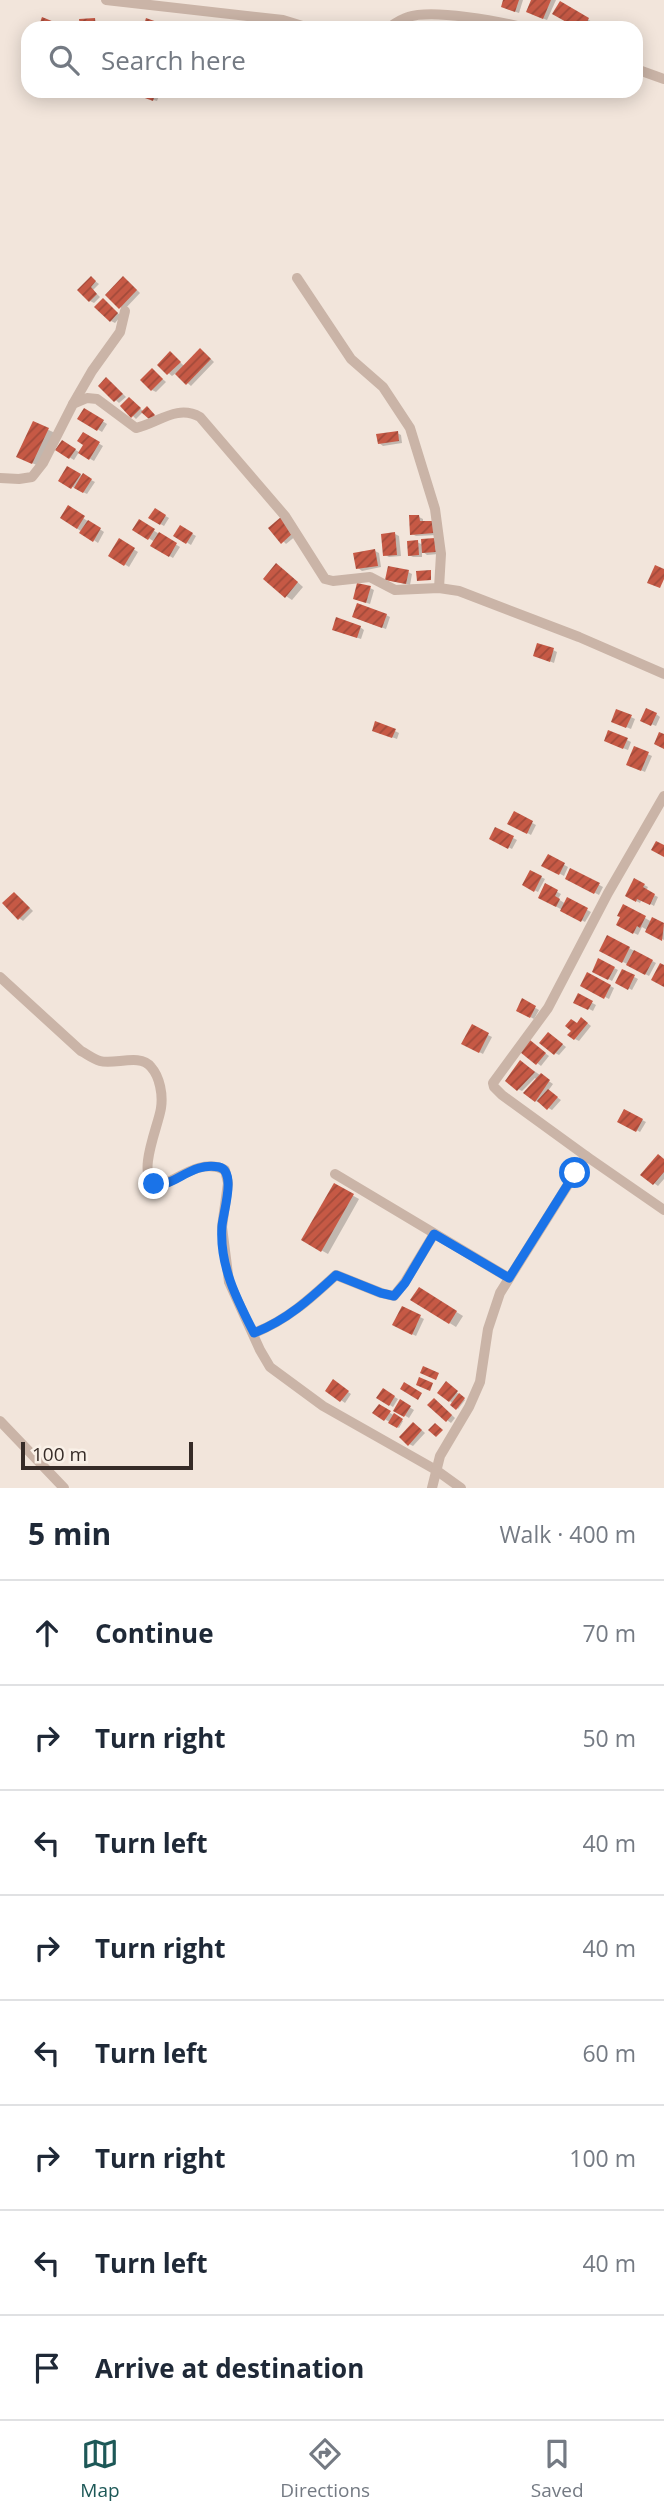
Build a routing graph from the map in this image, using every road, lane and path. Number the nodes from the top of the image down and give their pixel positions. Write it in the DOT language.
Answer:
graph roads {
  1 [pos="106,0"];
  2 [pos="286,21"];
  3 [pos="399,21"];
  4 [pos="486,21"];
  5 [pos="643,72"];
  6 [pos="664,79"];
  7 [pos="297,278"];
  8 [pos="125,311"];
  9 [pos="73,404"];
  10 [pos="0,478"];
  11 [pos="439,587"];
  12 [pos="664,674"];
  13 [pos="664,796"];
  14 [pos="0,977"];
  15 [pos="586,1156"];
  16 [pos="335,1174"];
  17 [pos="664,1210"];
  18 [pos="434,1234"];
  19 [pos="509,1278"];
  20 [pos="254,1333"];
  21 [pos="0,1421"];
  22 [pos="436,1470"];
  23 [pos="64,1488"];
  24 [pos="432,1488"];
  25 [pos="461,1488"];
  1 -- 2 [label="street"];
  3 -- 4 [label="street"];
  5 -- 6 [label="street"];
  7 -- 11 [label="street"];
  8 -- 9 [label="street"];
  9 -- 10 [label="street"];
  9 -- 11 [label="street"];
  11 -- 12 [label="street"];
  13 -- 15 [label="street"];
  14 -- 20 [label="street"];
  15 -- 17 [label="street"];
  15 -- 19 [label="street"];
  16 -- 18 [label="street"];
  18 -- 19 [label="street"];
  18 -- 20 [label="street"];
  19 -- 22 [label="street"];
  20 -- 22 [label="street"];
  21 -- 23 [label="street"];
  22 -- 24 [label="street"];
  22 -- 25 [label="street"];
}
